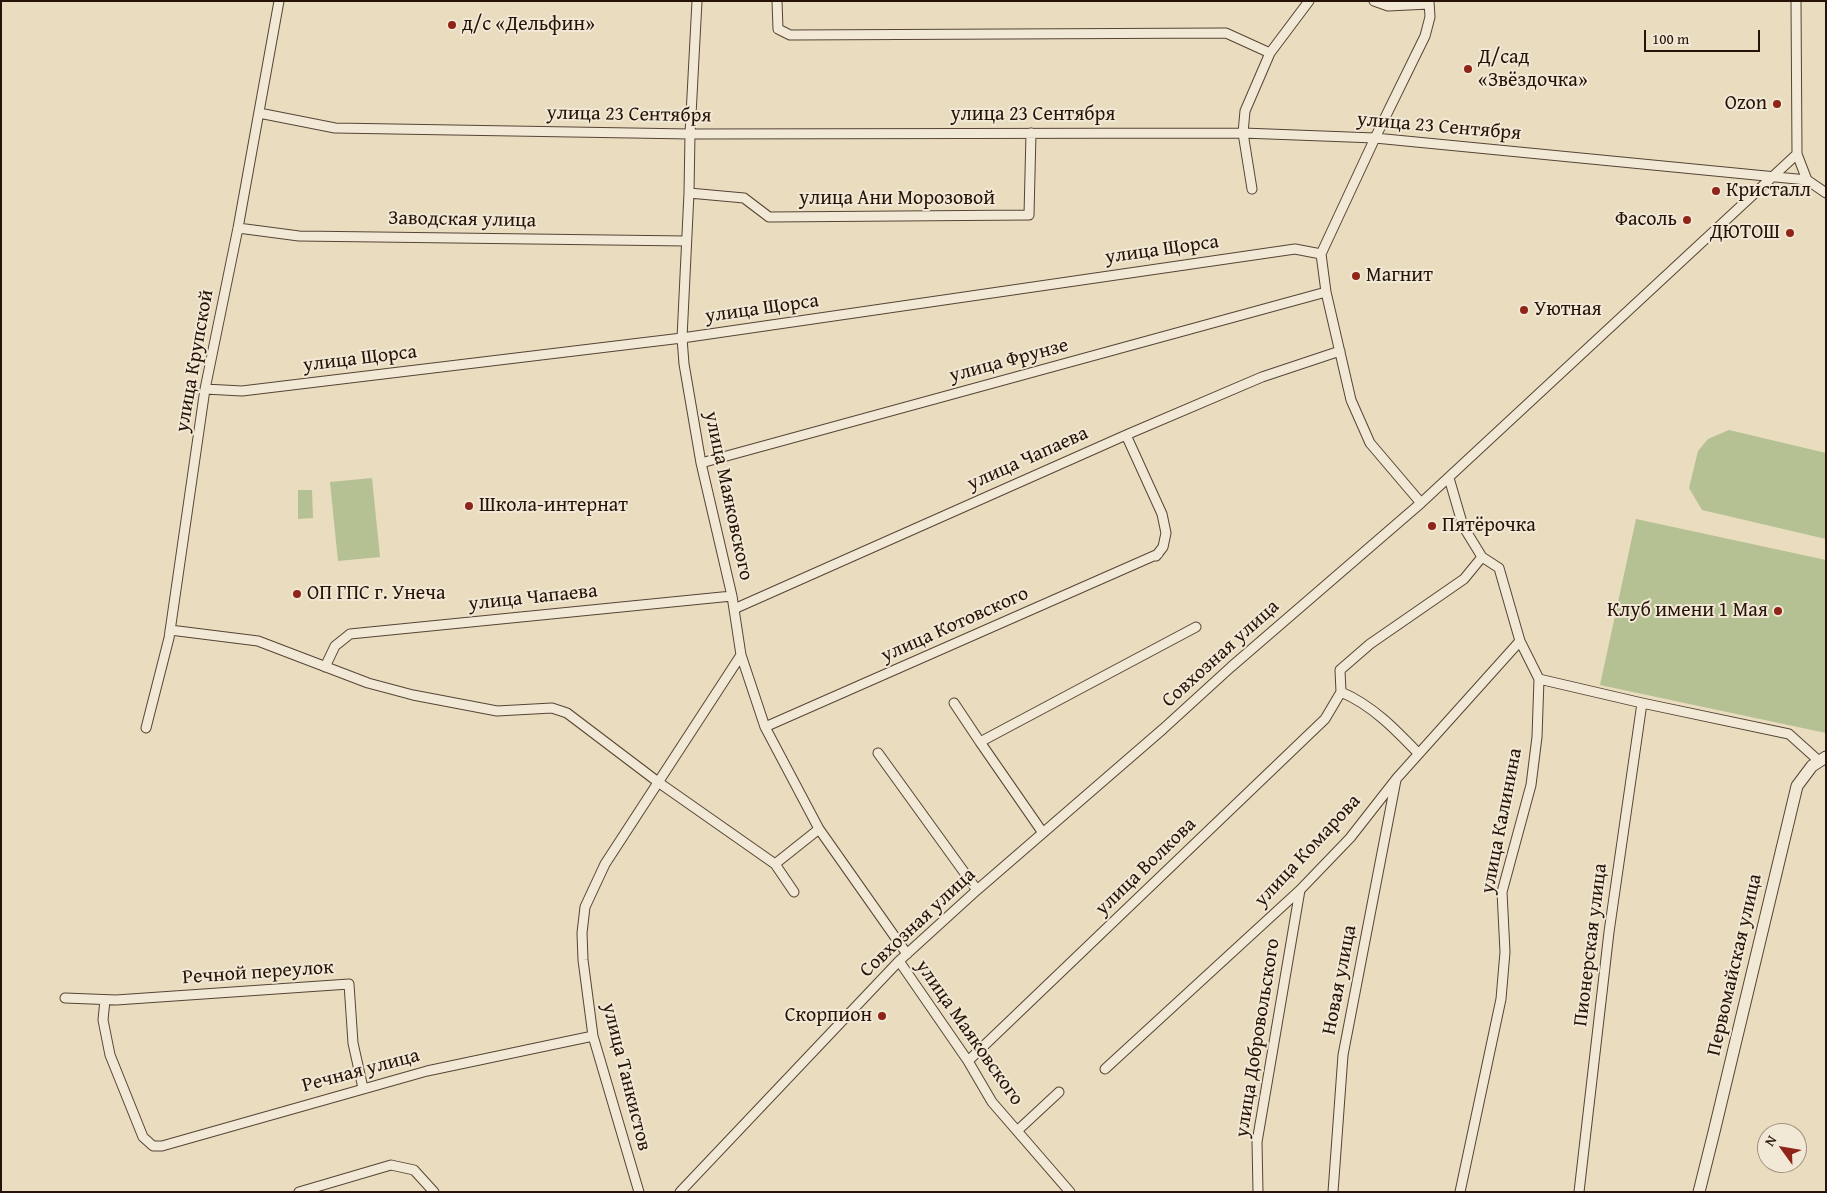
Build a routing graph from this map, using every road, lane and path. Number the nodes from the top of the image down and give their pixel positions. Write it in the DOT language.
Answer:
graph roads {
  1 [pos="279,1"];
  2 [pos="697,1"];
  3 [pos="777,1"];
  4 [pos="1309,1"];
  5 [pos="1374,1"];
  6 [pos="1796,1"];
  7 [pos="1429,3"];
  8 [pos="1270,53"];
  9 [pos="259,113"];
  10 [pos="1031,133"];
  11 [pos="1243,133"];
  12 [pos="690,134"];
  13 [pos="1375,138"];
  14 [pos="1797,154"];
  15 [pos="1772,177"];
  16 [pos="1807,180"];
  17 [pos="1252,189"];
  18 [pos="689,193"];
  19 [pos="1826,194"];
  20 [pos="238,228"];
  21 [pos="686,241"];
  22 [pos="1321,254"];
  23 [pos="1326,292"];
  24 [pos="682,338"];
  25 [pos="1340,351"];
  26 [pos="205,388"];
  27 [pos="1126,435"];
  28 [pos="701,463"];
  29 [pos="1449,478"];
  30 [pos="1421,503"];
  31 [pos="1482,557"];
  32 [pos="732,596"];
  33 [pos="734,609"];
  34 [pos="1196,627"];
  35 [pos="170,630"];
  36 [pos="1520,641"];
  37 [pos="741,655"];
  38 [pos="325,667"];
  39 [pos="1539,679"];
  40 [pos="1341,692"];
  41 [pos="954,703"];
  42 [pos="1642,704"];
  43 [pos="765,727"];
  44 [pos="146,728"];
  45 [pos="980,742"];
  46 [pos="878,752"];
  47 [pos="1418,754"];
  48 [pos="1823,759"];
  49 [pos="1396,778"];
  50 [pos="658,782"];
  51 [pos="819,829"];
  52 [pos="1043,833"];
  53 [pos="775,864"];
  54 [pos="977,890"];
  55 [pos="1300,890"];
  56 [pos="794,892"];
  57 [pos="907,954"];
  58 [pos="899,962"];
  59 [pos="65,998"];
  60 [pos="105,1000"];
  61 [pos="594,1036"];
  62 [pos="968,1061"];
  63 [pos="1105,1069"];
  64 [pos="363,1088"];
  65 [pos="1059,1092"];
  66 [pos="1017,1130"];
  67 [pos="299,1192"];
  68 [pos="434,1192"];
  69 [pos="639,1192"];
  70 [pos="680,1192"];
  71 [pos="1070,1192"];
  72 [pos="1258,1192"];
  73 [pos="1333,1192"];
  74 [pos="1460,1192"];
  75 [pos="1578,1192"];
  76 [pos="1699,1192"];
  1 -- 9 [label="street, улица Крупской"];
  2 -- 12 [label="street, улица Маяковского"];
  3 -- 8 [label="street"];
  4 -- 8 [label="street"];
  5 -- 7 [label="street"];
  6 -- 14 [label="street"];
  7 -- 13 [label="street"];
  8 -- 11 [label="street"];
  9 -- 12 [label="street, улица 23 Сентября"];
  9 -- 20 [label="street, улица Крупской"];
  10 -- 11 [label="street, улица 23 Сентября"];
  10 -- 12 [label="street, улица 23 Сентября"];
  10 -- 18 [label="street, улица Ани Морозовой"];
  11 -- 13 [label="street, улица 23 Сентября"];
  11 -- 17 [label="street"];
  12 -- 18 [label="street, улица Маяковского"];
  13 -- 15 [label="street, улица 23 Сентября"];
  13 -- 22 [label="street"];
  14 -- 15 [label="street, Совхозная улица"];
  14 -- 16 [label="street"];
  15 -- 16 [label="street, улица 23 Сентября"];
  15 -- 29 [label="street, Совхозная улица"];
  16 -- 19 [label="street"];
  18 -- 21 [label="street, улица Маяковского"];
  20 -- 21 [label="street, Заводская улица"];
  20 -- 26 [label="street, улица Крупской"];
  21 -- 24 [label="street, улица Маяковского"];
  22 -- 23 [label="street"];
  22 -- 24 [label="street, улица Щорса"];
  23 -- 25 [label="street"];
  23 -- 28 [label="street, улица Фрунзе"];
  24 -- 26 [label="street, улица Щорса"];
  24 -- 28 [label="street, улица Маяковского"];
  25 -- 27 [label="street, улица Чапаева"];
  25 -- 30 [label="street"];
  26 -- 35 [label="street, улица Крупской"];
  27 -- 33 [label="street, улица Чапаева"];
  27 -- 43 [label="street, улица Котовского"];
  28 -- 32 [label="street, улица Маяковского"];
  29 -- 30 [label="street, Совхозная улица"];
  29 -- 31 [label="street, улица Калинина"];
  30 -- 52 [label="street, Совхозная улица"];
  31 -- 36 [label="street, улица Калинина"];
  31 -- 40 [label="street"];
  32 -- 33 [label="street, улица Маяковского"];
  32 -- 38 [label="street, улица Чапаева"];
  33 -- 37 [label="street, улица Маяковского"];
  34 -- 45 [label="street"];
  35 -- 38 [label="street"];
  35 -- 44 [label="street, улица Крупской"];
  36 -- 39 [label="street, улица Калинина"];
  36 -- 47 [label="street, улица Комарова"];
  37 -- 43 [label="street, улица Маяковского"];
  37 -- 50 [label="street, улица Танкистов"];
  38 -- 50 [label="street"];
  39 -- 42 [label="street"];
  39 -- 74 [label="street, улица Калинина"];
  40 -- 47 [label="street"];
  40 -- 62 [label="street, улица Волкова"];
  41 -- 45 [label="street"];
  42 -- 48 [label="street"];
  42 -- 75 [label="street, Пионерская улица"];
  43 -- 51 [label="street, улица Маяковского"];
  45 -- 52 [label="street"];
  46 -- 54 [label="street"];
  47 -- 49 [label="street, улица Комарова"];
  48 -- 76 [label="street, Первомайская улица"];
  49 -- 55 [label="street, улица Комарова"];
  49 -- 73 [label="street, Новая улица"];
  50 -- 53 [label="street"];
  50 -- 61 [label="street, улица Танкистов"];
  51 -- 53 [label="street"];
  51 -- 57 [label="street, улица Маяковского"];
  52 -- 54 [label="street, Совхозная улица"];
  53 -- 56 [label="street"];
  54 -- 57 [label="street, Совхозная улица"];
  55 -- 63 [label="street, улица Комарова"];
  55 -- 72 [label="street, улица Добровольского"];
  57 -- 58 [label="street, Совхозная улица"];
  58 -- 62 [label="street, улица Маяковского"];
  58 -- 70 [label="street, Совхозная улица"];
  59 -- 60 [label="street, Речной переулок"];
  60 -- 64 [label="street, Речной переулок"];
  60 -- 64 [label="street, Речная улица"];
  61 -- 64 [label="street, Речная улица"];
  61 -- 69 [label="street, улица Танкистов"];
  62 -- 66 [label="street, улица Маяковского"];
  65 -- 66 [label="street"];
  66 -- 71 [label="street, улица Маяковского"];
  67 -- 68 [label="street"];
}
